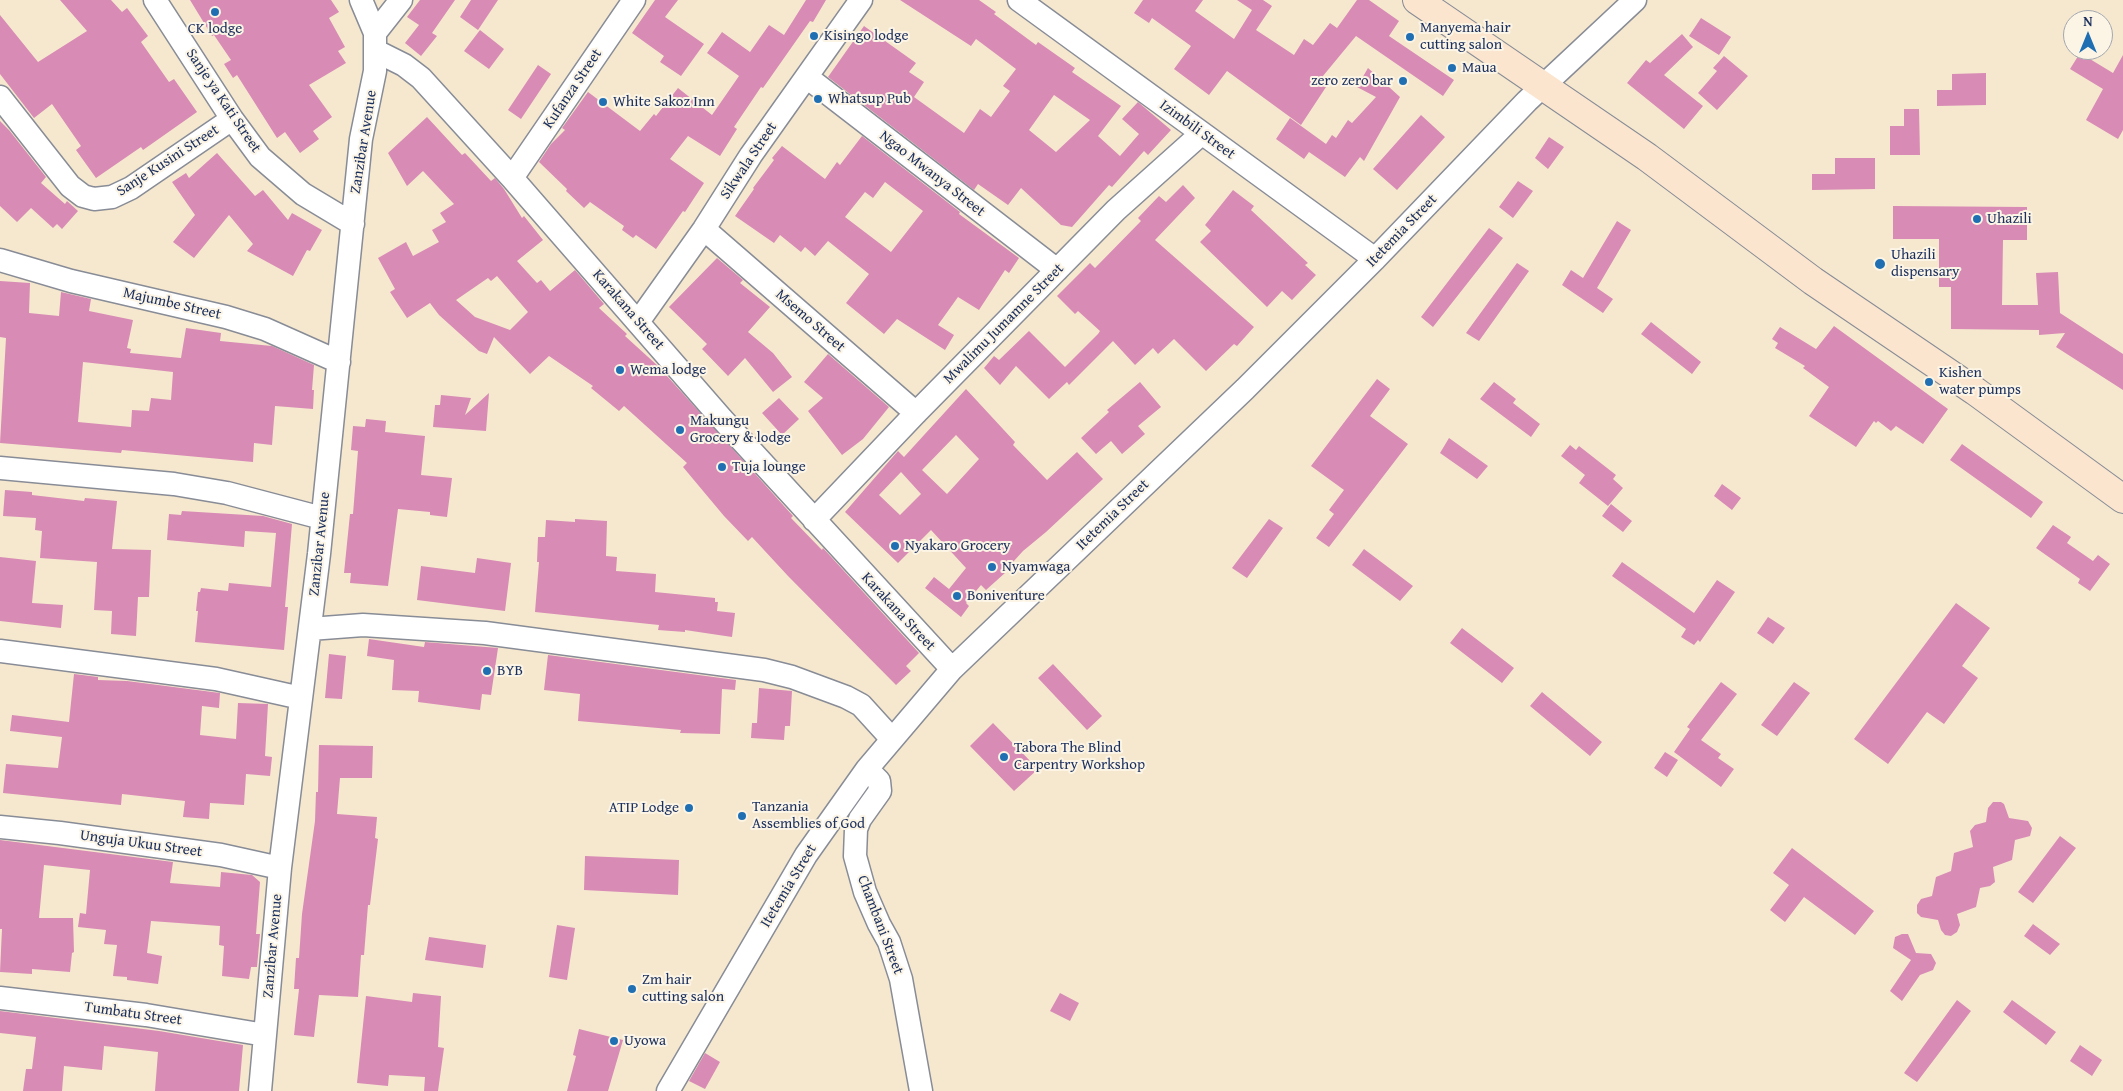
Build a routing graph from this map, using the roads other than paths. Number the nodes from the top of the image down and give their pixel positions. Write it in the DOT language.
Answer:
graph roads {
  1 [pos="155,0"];
  2 [pos="361,0"];
  3 [pos="400,0"];
  4 [pos="634,0"];
  5 [pos="861,0"];
  6 [pos="1019,0"];
  7 [pos="1417,0"];
  8 [pos="1635,0"];
  9 [pos="375,42"];
  10 [pos="808,78"];
  11 [pos="1544,87"];
  12 [pos="0,97"];
  13 [pos="232,119"];
  14 [pos="1201,134"];
  15 [pos="512,178"];
  16 [pos="353,224"];
  17 [pos="704,229"];
  18 [pos="1376,259"];
  19 [pos="0,260"];
  20 [pos="1057,270"];
  21 [pos="638,322"];
  22 [pos="339,362"];
  23 [pos="916,413"];
  24 [pos="0,468"];
  25 [pos="2123,499"];
  26 [pos="322,518"];
  27 [pos="814,520"];
  28 [pos="310,630"];
  29 [pos="0,651"];
  30 [pos="952,669"];
  31 [pos="301,698"];
  32 [pos="891,738"];
  33 [pos="867,770"];
  34 [pos="0,827"];
  35 [pos="280,868"];
  36 [pos="0,998"];
  37 [pos="265,1035"];
  38 [pos="260,1091"];
  39 [pos="668,1091"];
  40 [pos="921,1091"];
  1 -- 13 [label="street, Sanje ya Kati Street"];
  2 -- 9 [label="street, Zanzibar Avenue"];
  3 -- 9 [label="street"];
  4 -- 15 [label="street, Kufanza Street"];
  5 -- 10 [label="street, Sikwala Street"];
  6 -- 14 [label="street, Izimbili Street"];
  7 -- 11 [label="main road"];
  8 -- 11 [label="street, Itetemia Street"];
  9 -- 15 [label="street, Karakana Street"];
  9 -- 16 [label="street, Zanzibar Avenue"];
  10 -- 17 [label="street, Sikwala Street"];
  10 -- 20 [label="street, Ngao Mwanya Street"];
  11 -- 18 [label="street, Itetemia Street"];
  11 -- 25 [label="main road"];
  12 -- 13 [label="street, Sanje Kusini Street"];
  13 -- 16 [label="street, Sanje ya Kati Street"];
  14 -- 18 [label="street, Izimbili Street"];
  14 -- 20 [label="street, Mwalimu Jumamne Street"];
  15 -- 21 [label="street, Karakana Street"];
  16 -- 22 [label="street, Zanzibar Avenue"];
  17 -- 21 [label="street, Sikwala Street"];
  17 -- 23 [label="street, Msemo Street"];
  18 -- 30 [label="street, Itetemia Street"];
  19 -- 22 [label="street, Majumbe Street"];
  20 -- 23 [label="street, Mwalimu Jumamne Street"];
  21 -- 27 [label="street, Karakana Street"];
  22 -- 26 [label="street, Zanzibar Avenue"];
  23 -- 27 [label="street, Mwalimu Jumamne Street"];
  24 -- 26 [label="street"];
  26 -- 28 [label="street, Zanzibar Avenue"];
  27 -- 30 [label="street, Karakana Street"];
  28 -- 31 [label="street, Zanzibar Avenue"];
  28 -- 32 [label="street"];
  29 -- 31 [label="street"];
  30 -- 32 [label="street, Itetemia Street"];
  31 -- 35 [label="street, Zanzibar Avenue"];
  32 -- 33 [label="street, Itetemia Street"];
  33 -- 39 [label="street, Itetemia Street"];
  33 -- 40 [label="street, Chambani Street"];
  34 -- 35 [label="street, Unguja Ukuu Street"];
  35 -- 37 [label="street, Zanzibar Avenue"];
  36 -- 37 [label="street, Tumbatu Street"];
  37 -- 38 [label="street, Zanzibar Avenue"];
}
